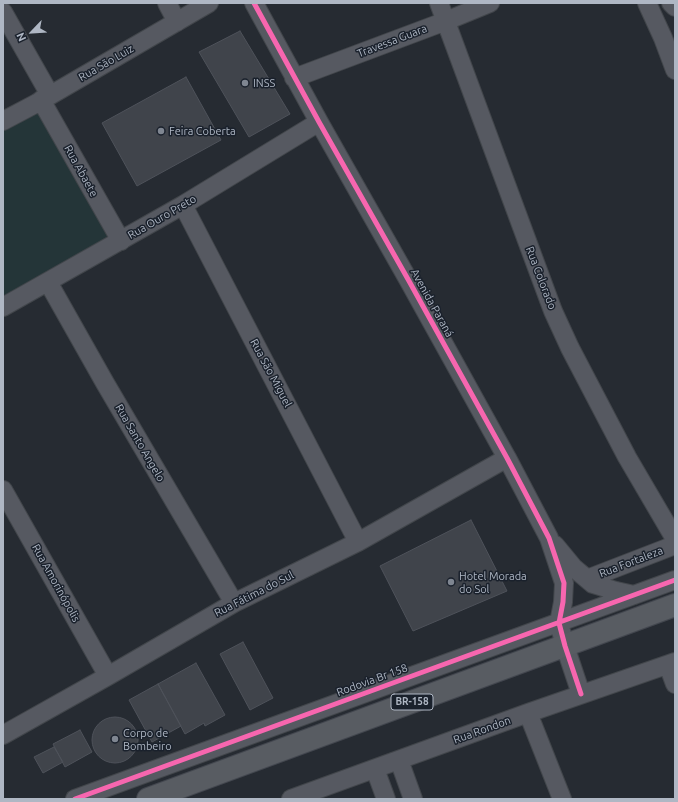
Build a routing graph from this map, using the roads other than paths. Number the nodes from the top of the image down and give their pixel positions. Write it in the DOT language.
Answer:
graph roads {
  1 [pos="167,3"];
  2 [pos="209,3"];
  3 [pos="254,3"];
  4 [pos="439,3"];
  5 [pos="490,3"];
  6 [pos="647,3"];
  7 [pos="671,3"];
  8 [pos="675,7"];
  9 [pos="3,12"];
  10 [pos="446,21"];
  11 [pos="177,22"];
  12 [pos="674,61"];
  13 [pos="294,78"];
  14 [pos="46,98"];
  15 [pos="3,122"];
  16 [pos="319,122"];
  17 [pos="183,205"];
  18 [pos="121,241"];
  19 [pos="48,282"];
  20 [pos="3,307"];
  21 [pos="507,458"];
  22 [pos="3,490"];
  23 [pos="549,538"];
  24 [pos="675,539"];
  25 [pos="358,542"];
  26 [pos="675,545"];
  27 [pos="587,579"];
  28 [pos="675,580"];
  29 [pos="634,595"];
  30 [pos="234,603"];
  31 [pos="675,605"];
  32 [pos="559,623"];
  33 [pos="565,646"];
  34 [pos="672,664"];
  35 [pos="108,676"];
  36 [pos="675,684"];
  37 [pos="581,694"];
  38 [pos="528,713"];
  39 [pos="3,735"];
  40 [pos="399,760"];
  41 [pos="375,768"];
  42 [pos="75,799"];
  43 [pos="148,799"];
  44 [pos="291,799"];
  45 [pos="386,799"];
  46 [pos="413,799"];
  47 [pos="562,799"];
  1 -- 11 [label="street"];
  2 -- 11 [label="street, Rua São Luiz"];
  3 -- 13 [label="street, Avenida Paraná"];
  4 -- 10 [label="street, Rua Colorado"];
  5 -- 10 [label="street, Travessa Guara"];
  6 -- 12 [label="street"];
  7 -- 8 [label="street"];
  9 -- 14 [label="street, Rua Abaete"];
  10 -- 13 [label="street, Travessa Guara"];
  10 -- 24 [label="street, Rua Colorado"];
  11 -- 14 [label="street, Rua São Luiz"];
  13 -- 16 [label="street, Avenida Paraná"];
  14 -- 15 [label="street, Rua São Luiz"];
  14 -- 18 [label="street, Rua Abaete"];
  16 -- 17 [label="street, Rua Ouro Preto"];
  16 -- 21 [label="street, Avenida Paraná"];
  17 -- 18 [label="street, Rua Ouro Preto"];
  17 -- 25 [label="street, Rua São Miguel"];
  18 -- 19 [label="street, Rua Ouro Preto"];
  19 -- 20 [label="street, Rua Ouro Preto"];
  19 -- 30 [label="street, Rua Santo Angelo"];
  21 -- 23 [label="street, Avenida Paraná"];
  21 -- 25 [label="street, Rua Fátima do Sul"];
  22 -- 35 [label="street, Rua Amorinópolis"];
  23 -- 27 [label="street, Avenida Paraná"];
  23 -- 32 [label="street, Avenida Paraná"];
  25 -- 30 [label="street, Rua Fátima do Sul"];
  26 -- 27 [label="street, Rua Fortaleza"];
  27 -- 29 [label="street, Avenida Paraná"];
  28 -- 29 [label="street, Rodovia Br 158"];
  29 -- 32 [label="street, Rodovia Br 158"];
  30 -- 35 [label="street, Rua Fátima do Sul"];
  31 -- 33 [label="main road, BR-158"];
  32 -- 33 [label="street"];
  32 -- 42 [label="street, Rodovia Br 158"];
  33 -- 37 [label="street"];
  33 -- 43 [label="main road, BR-158"];
  34 -- 36 [label="street"];
  34 -- 37 [label="street, Rua Rondon"];
  35 -- 39 [label="street, Rua Fátima do Sul"];
  37 -- 38 [label="street, Rua Rondon"];
  38 -- 40 [label="street, Rua Rondon"];
  38 -- 47 [label="street"];
  40 -- 41 [label="street, Rua Rondon"];
  40 -- 46 [label="street"];
  41 -- 44 [label="street, Rua Rondon"];
  41 -- 45 [label="street"];
}
